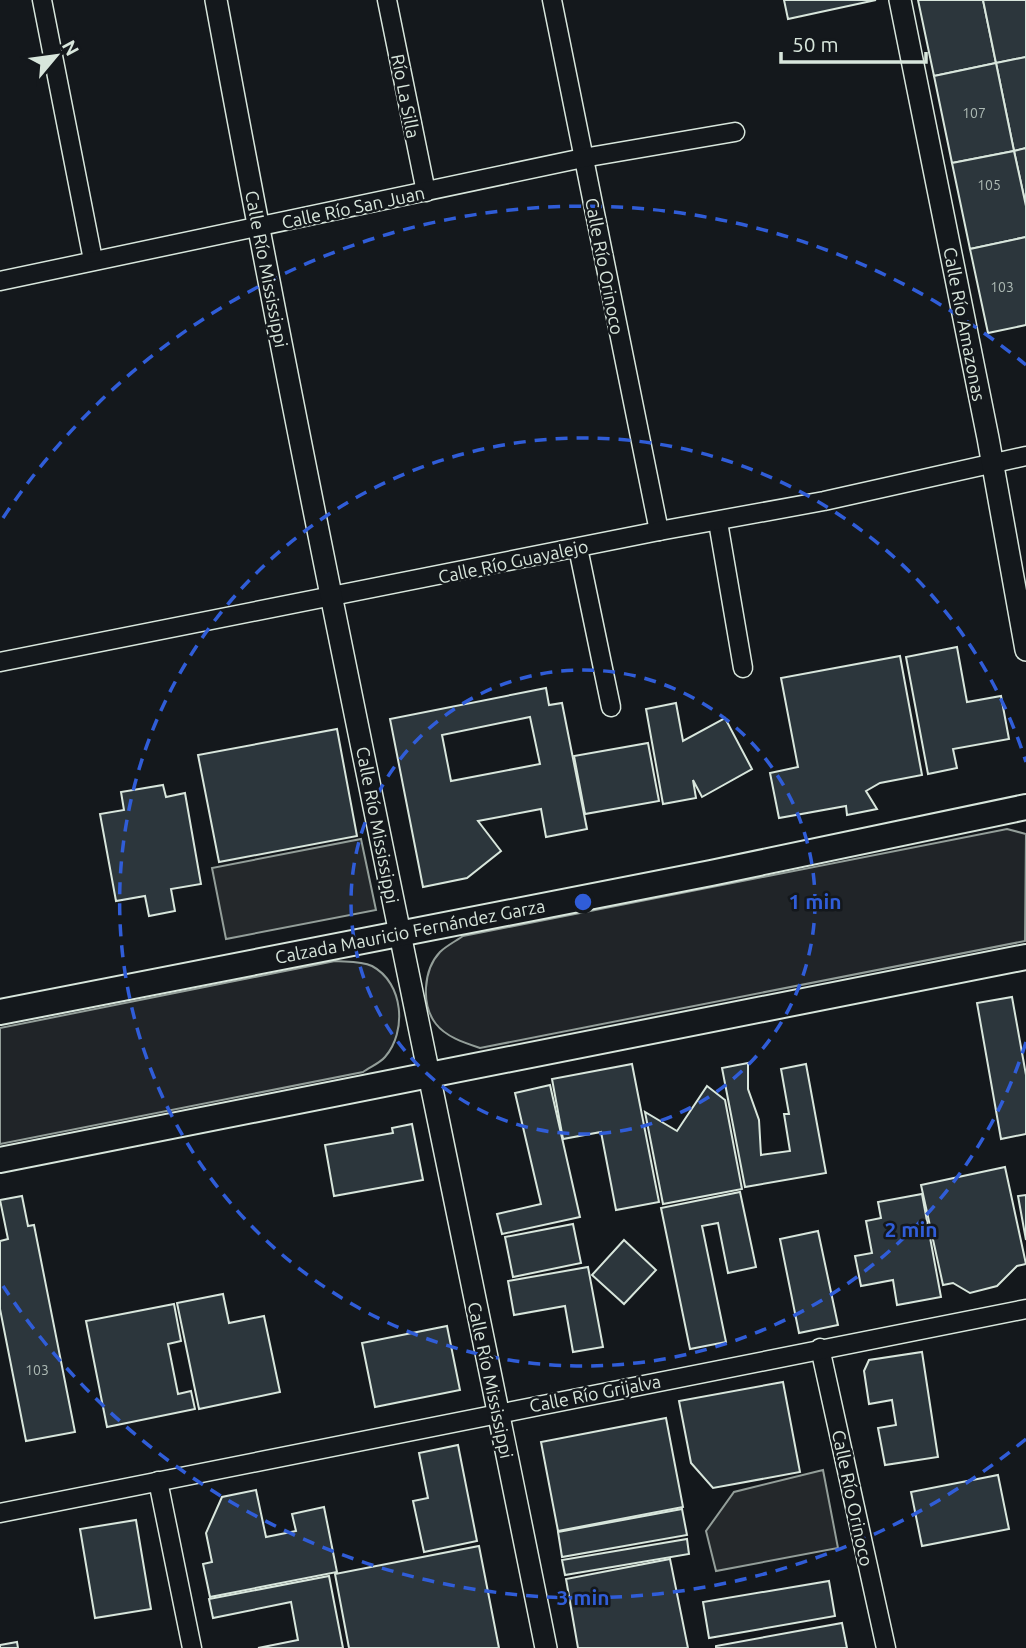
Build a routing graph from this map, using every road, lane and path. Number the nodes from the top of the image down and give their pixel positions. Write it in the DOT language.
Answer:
graph roads {
  1 [pos="42,0"];
  2 [pos="216,0"];
  3 [pos="387,0"];
  4 [pos="552,0"];
  5 [pos="901,0"];
  6 [pos="735,132"];
  7 [pos="583,158"];
  8 [pos="426,192"];
  9 [pos="258,228"];
  10 [pos="93,260"];
  11 [pos="0,281"];
  12 [pos="1026,456"];
  13 [pos="993,464"];
  14 [pos="718,522"];
  15 [pos="659,531"];
  16 [pos="578,548"];
  17 [pos="332,598"];
  18 [pos="1026,650"];
  19 [pos="0,662"];
  20 [pos="743,668"];
  21 [pos="611,707"];
  22 [pos="1026,807"];
  23 [pos="400,934"];
  24 [pos="1026,957"];
  25 [pos="0,1012"];
  26 [pos="429,1074"];
  27 [pos="0,1160"];
  28 [pos="1026,1309"];
  29 [pos="820,1348"];
  30 [pos="499,1412"];
  31 [pos="158,1481"];
  32 [pos="0,1513"];
  33 [pos="192,1648"];
  34 [pos="546,1648"];
  35 [pos="886,1648"];
  1 -- 10 [label="street"];
  2 -- 9 [label="street, Calle Río Mississippi"];
  3 -- 8 [label="street, Río La Silla"];
  4 -- 7 [label="street, Calle Río Orinoco"];
  5 -- 13 [label="street, Calle Río Amazonas"];
  6 -- 7 [label="street, Calle Río San Juan"];
  7 -- 8 [label="street, Calle Río San Juan"];
  7 -- 15 [label="street, Calle Río Orinoco"];
  8 -- 9 [label="street, Calle Río San Juan"];
  9 -- 10 [label="street, Calle Río San Juan"];
  9 -- 17 [label="street, Calle Río Mississippi"];
  10 -- 11 [label="street, Calle Río San Juan"];
  12 -- 13 [label="street, Calle Río Guayalejo"];
  13 -- 14 [label="street, Calle Río Guayalejo"];
  13 -- 18 [label="street, Calle Río Amazonas"];
  14 -- 15 [label="street, Calle Río Guayalejo"];
  14 -- 20 [label="street"];
  15 -- 16 [label="street, Calle Río Guayalejo"];
  16 -- 17 [label="street, Calle Río Guayalejo"];
  16 -- 21 [label="street"];
  17 -- 19 [label="street, Calle Río Guayalejo"];
  17 -- 23 [label="street, Calle Río Mississippi"];
  22 -- 23 [label="main road, Calzada Mauricio Fernández Garza"];
  23 -- 25 [label="main road, Calzada Mauricio Fernández Garza"];
  23 -- 26 [label="street, Calle Río Mississippi"];
  24 -- 26 [label="main road"];
  26 -- 27 [label="main road"];
  26 -- 30 [label="street, Calle Río Mississippi"];
  28 -- 29 [label="street, Calle Río Grijalva"];
  29 -- 30 [label="street, Calle Río Grijalva"];
  29 -- 35 [label="street, Calle Río Orinoco"];
  30 -- 31 [label="street, Calle Río Grijalva"];
  30 -- 34 [label="street, Calle Río Mississippi"];
  31 -- 32 [label="street, Calle Río Grijalva"];
  31 -- 33 [label="street"];
}
